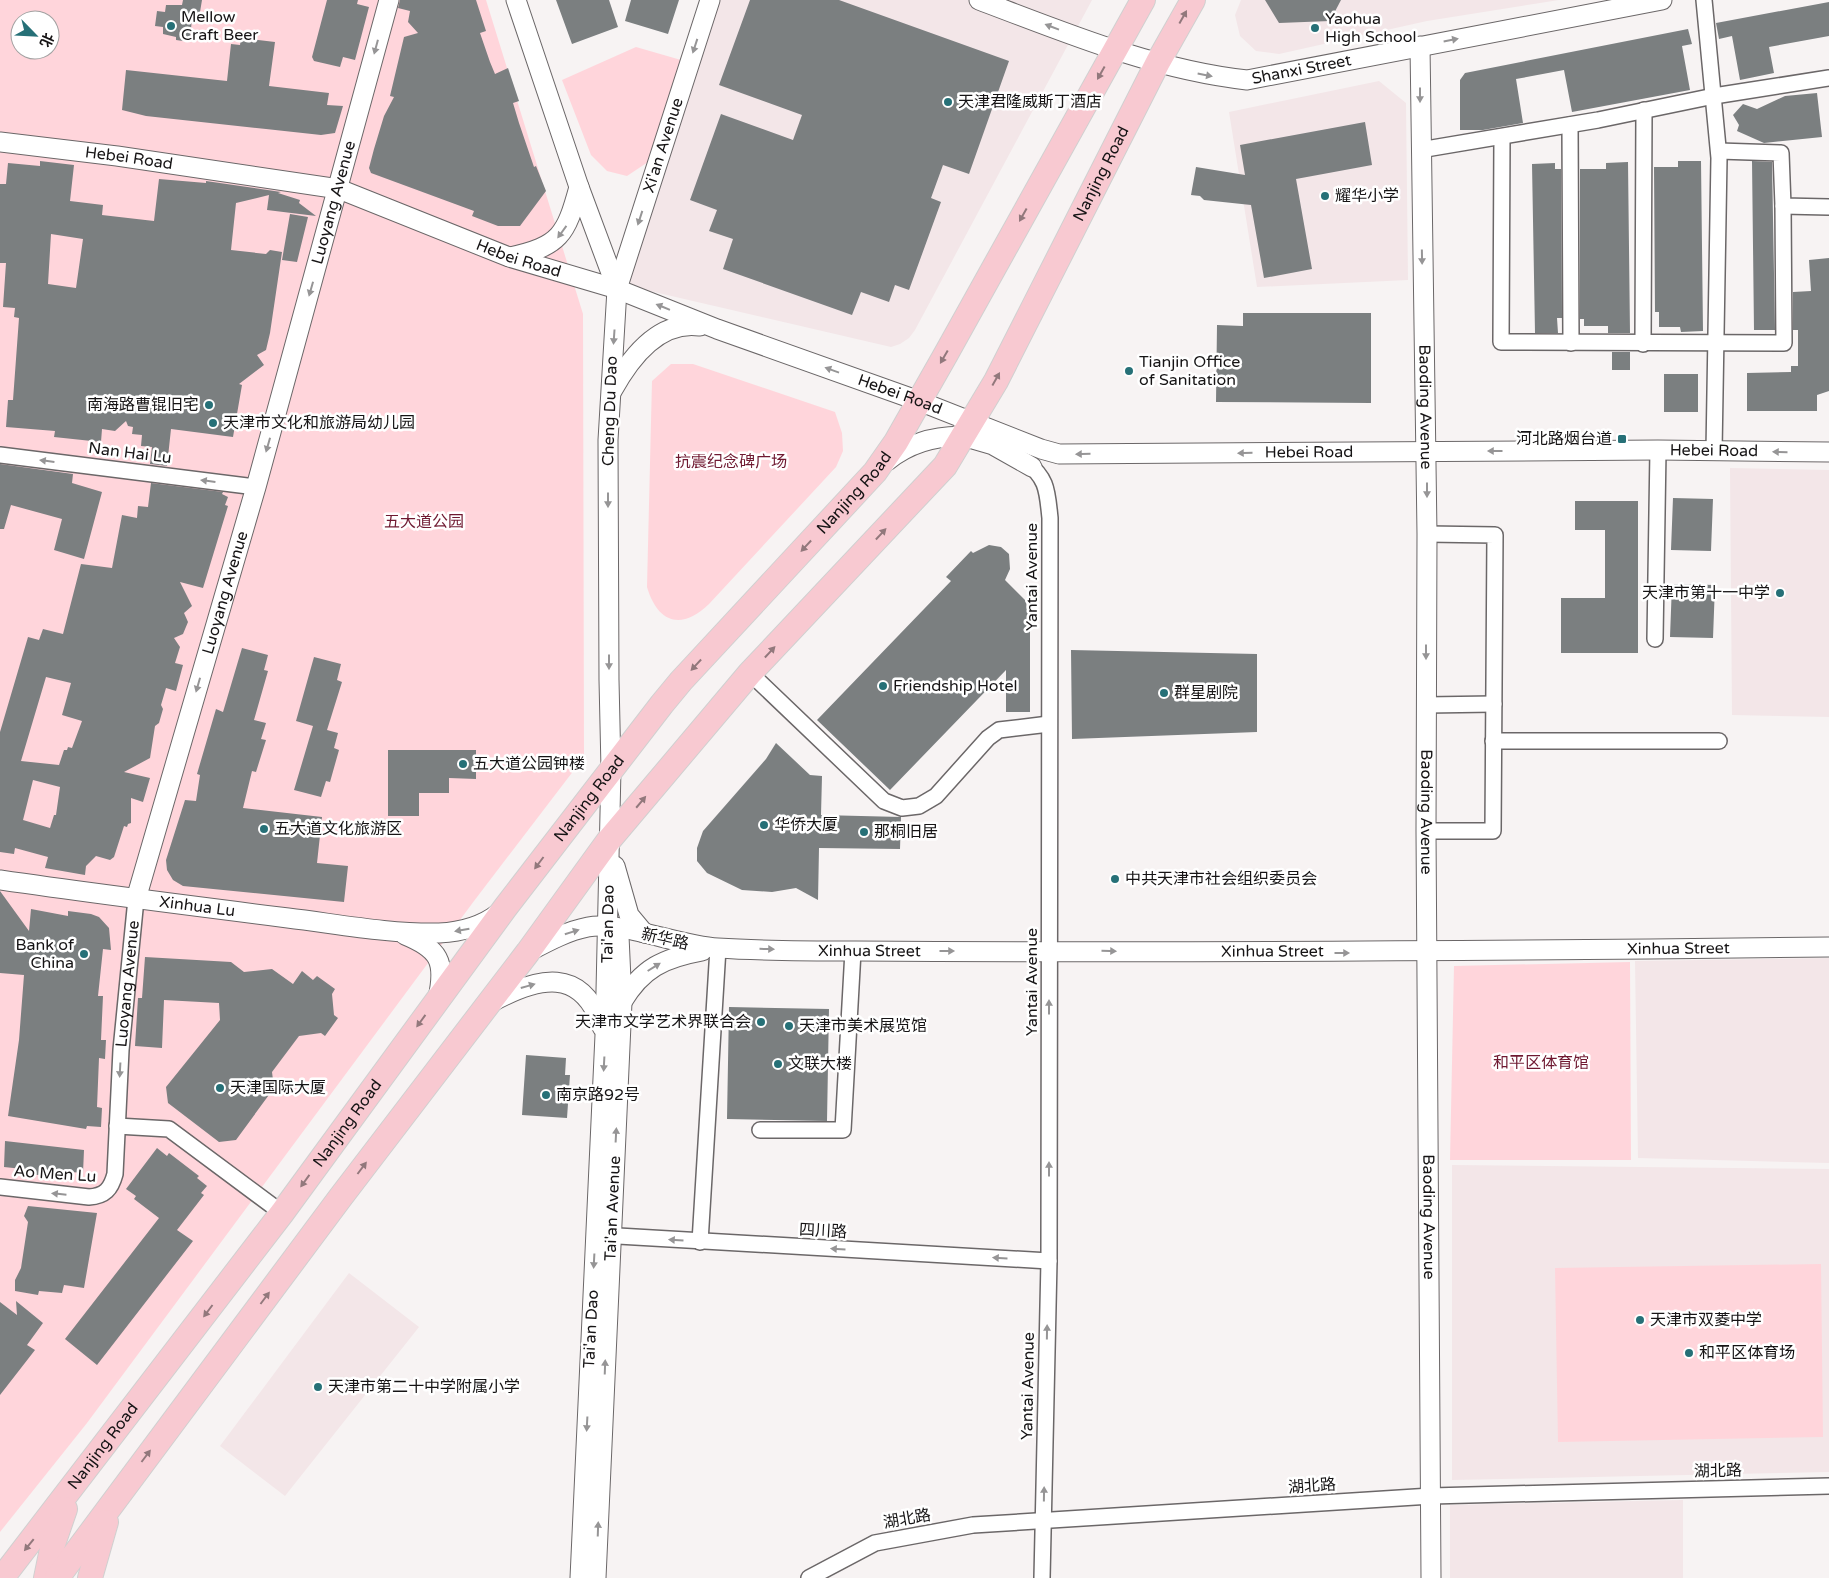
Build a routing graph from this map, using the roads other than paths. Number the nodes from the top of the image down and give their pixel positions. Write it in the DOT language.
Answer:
graph roads {
  1 [pos="389,0"];
  2 [pos="516,0"];
  3 [pos="710,0"];
  4 [pos="979,0"];
  5 [pos="1143,0"];
  6 [pos="1193,0"];
  7 [pos="1662,0"];
  8 [pos="1704,0"];
  9 [pos="1420,46"];
  10 [pos="1115,48"];
  11 [pos="1158,62"];
  12 [pos="1829,78"];
  13 [pos="1714,96"];
  14 [pos="1644,110"];
  15 [pos="1570,125"];
  16 [pos="1502,137"];
  17 [pos="0,142"];
  18 [pos="1420,150"];
  19 [pos="1719,151"];
  20 [pos="579,187"];
  21 [pos="339,189"];
  22 [pos="1784,206"];
  23 [pos="1829,207"];
  24 [pos="509,257"];
  25 [pos="617,289"];
  26 [pos="716,329"];
  27 [pos="1571,343"];
  28 [pos="1643,344"];
  29 [pos="1716,344"];
  30 [pos="610,396"];
  31 [pos="919,401"];
  32 [pos="967,429"];
  33 [pos="999,441"];
  34 [pos="1041,449"];
  35 [pos="1658,450"];
  36 [pos="1426,451"];
  37 [pos="1714,451"];
  38 [pos="1829,452"];
  39 [pos="0,455"];
  40 [pos="1032,467"];
  41 [pos="875,472"];
  42 [pos="256,487"];
  43 [pos="1427,534"];
  44 [pos="1654,639"];
  45 [pos="750,673"];
  46 [pos="1494,704"];
  47 [pos="1426,705"];
  48 [pos="1050,724"];
  49 [pos="1493,741"];
  50 [pos="1720,741"];
  51 [pos="611,769"];
  52 [pos="1426,832"];
  53 [pos="609,840"];
  54 [pos="0,880"];
  55 [pos="136,899"];
  56 [pos="505,908"];
  57 [pos="613,928"];
  58 [pos="394,931"];
  59 [pos="644,933"];
  60 [pos="1829,947"];
  61 [pos="718,948"];
  62 [pos="1049,950"];
  63 [pos="853,951"];
  64 [pos="528,952"];
  65 [pos="1427,952"];
  66 [pos="438,998"];
  67 [pos="622,1002"];
  68 [pos="484,1006"];
  69 [pos="605,1035"];
  70 [pos="117,1126"];
  71 [pos="760,1130"];
  72 [pos="0,1187"];
  73 [pos="106,1192"];
  74 [pos="282,1213"];
  75 [pos="603,1235"];
  76 [pos="700,1242"];
  77 [pos="1049,1261"];
  78 [pos="1829,1486"];
  79 [pos="117,1495"];
  80 [pos="1431,1496"];
  81 [pos="57,1518"];
  82 [pos="1043,1521"];
  83 [pos="85,1540"];
  84 [pos="832,1573"];
  85 [pos="10,1575"];
  86 [pos="46,1578"];
  87 [pos="57,1578"];
  88 [pos="86,1578"];
  89 [pos="90,1578"];
  90 [pos="580,1578"];
  91 [pos="596,1578"];
  92 [pos="809,1578"];
  93 [pos="1042,1578"];
  94 [pos="1431,1578"];
  1 -- 21 [label="street, Luoyang Avenue, one-way"];
  2 -- 20 [label="street, Cheng Du Dao"];
  3 -- 25 [label="street, Xi'an Avenue, one-way"];
  10 -- 4 [label="street, Shanxi Street, one-way"];
  5 -- 10 [label="main road, Nanjing Road"];
  11 -- 6 [label="main road, Nanjing Road, one-way"];
  9 -- 7 [label="street, Shanxi Street, one-way"];
  8 -- 13 [label="street"];
  11 -- 9 [label="street, Shanxi Street, one-way"];
  9 -- 18 [label="street, Baoding Avenue, one-way"];
  10 -- 11 [label="street, Shanxi Street"];
  10 -- 31 [label="main road, Nanjing Road, one-way"];
  32 -- 11 [label="main road, Nanjing Road, one-way"];
  12 -- 13 [label="street"];
  13 -- 14 [label="street"];
  13 -- 19 [label="street"];
  14 -- 15 [label="street"];
  14 -- 28 [label="street"];
  15 -- 16 [label="street"];
  15 -- 27 [label="street"];
  16 -- 18 [label="street"];
  16 -- 27 [label="street"];
  17 -- 21 [label="street, Hebei Road"];
  18 -- 36 [label="street, Baoding Avenue, one-way"];
  19 -- 22 [label="street"];
  19 -- 29 [label="street"];
  20 -- 24 [label="street, one-way"];
  20 -- 25 [label="street, Cheng Du Dao"];
  21 -- 24 [label="street, Hebei Road"];
  21 -- 42 [label="street, Luoyang Avenue, one-way"];
  22 -- 23 [label="street"];
  22 -- 29 [label="street"];
  24 -- 25 [label="street, Hebei Road"];
  26 -- 25 [label="street, Hebei Road, one-way"];
  25 -- 30 [label="street, Cheng Du Dao, one-way"];
  26 -- 30 [label="street"];
  31 -- 26 [label="street, Hebei Road, one-way"];
  27 -- 28 [label="street"];
  28 -- 29 [label="street"];
  29 -- 37 [label="street"];
  30 -- 51 [label="street, Cheng Du Dao, one-way"];
  31 -- 32 [label="street, Hebei Road"];
  31 -- 41 [label="main road, Nanjing Road"];
  32 -- 33 [label="street"];
  32 -- 34 [label="street, Hebei Road"];
  32 -- 40 [label="street"];
  32 -- 41 [label="street"];
  45 -- 32 [label="main road, Nanjing Road, one-way"];
  33 -- 34 [label="street"];
  33 -- 40 [label="street, Yantai Avenue"];
  36 -- 34 [label="street, Hebei Road, one-way"];
  35 -- 36 [label="street, Hebei Road, one-way"];
  35 -- 37 [label="street, Hebei Road"];
  35 -- 44 [label="street"];
  36 -- 43 [label="street, Baoding Avenue, one-way"];
  38 -- 37 [label="street, Hebei Road, one-way"];
  42 -- 39 [label="street, Nan Hai Lu, one-way"];
  40 -- 48 [label="street, Yantai Avenue"];
  41 -- 51 [label="main road, Nanjing Road, one-way"];
  42 -- 55 [label="street, Luoyang Avenue, one-way"];
  43 -- 46 [label="street"];
  43 -- 47 [label="street, Baoding Avenue, one-way"];
  45 -- 48 [label="street"];
  53 -- 45 [label="main road, Nanjing Road, one-way"];
  46 -- 47 [label="street"];
  46 -- 49 [label="street"];
  47 -- 52 [label="street, Baoding Avenue"];
  48 -- 62 [label="street, Yantai Avenue"];
  49 -- 50 [label="street"];
  49 -- 52 [label="street"];
  51 -- 53 [label="street, Cheng Du Dao"];
  51 -- 56 [label="main road, Nanjing Road, one-way"];
  52 -- 65 [label="street, Baoding Avenue"];
  53 -- 57 [label="street, Tai'an Dao"];
  53 -- 59 [label="street"];
  53 -- 64 [label="main road, Nanjing Road"];
  54 -- 55 [label="street, Xinhua Lu"];
  55 -- 58 [label="street, Xinhua Lu"];
  55 -- 70 [label="street, Luoyang Avenue, one-way"];
  56 -- 58 [label="street, Xinhua Lu, one-way"];
  56 -- 66 [label="main road, Nanjing Road"];
  57 -- 59 [label="street, 新华路"];
  64 -- 57 [label="street, 新华路, one-way"];
  57 -- 67 [label="street, Tai'an Avenue"];
  57 -- 69 [label="street, Tai'an Dao"];
  58 -- 66 [label="street, Xinhua Lu"];
  59 -- 61 [label="street, 新华路"];
  60 -- 65 [label="street, Xinhua Street"];
  61 -- 63 [label="street, Xinhua Street, one-way"];
  67 -- 61 [label="street, one-way"];
  61 -- 76 [label="street"];
  63 -- 62 [label="street, Xinhua Street, one-way"];
  62 -- 65 [label="street, Xinhua Street, one-way"];
  77 -- 62 [label="street, Yantai Avenue, one-way"];
  63 -- 71 [label="street"];
  64 -- 68 [label="main road, Nanjing Road"];
  65 -- 80 [label="street, Baoding Avenue"];
  66 -- 74 [label="main road, Nanjing Road, one-way"];
  75 -- 67 [label="street, Tai'an Avenue, one-way"];
  68 -- 69 [label="street, one-way"];
  79 -- 68 [label="main road, Nanjing Road, one-way"];
  69 -- 75 [label="street, Tai'an Dao, one-way"];
  70 -- 73 [label="street, Luoyang Avenue"];
  70 -- 74 [label="street"];
  73 -- 72 [label="street, Ao Men Lu, one-way"];
  74 -- 81 [label="main road, Nanjing Road, one-way"];
  76 -- 75 [label="street, 四川路, one-way"];
  75 -- 90 [label="street, Tai'an Dao, one-way"];
  91 -- 75 [label="street, Tai'an Avenue, one-way"];
  77 -- 76 [label="street, 四川路, one-way"];
  82 -- 77 [label="street, Yantai Avenue, one-way"];
  78 -- 80 [label="street, 湖北路"];
  79 -- 83 [label="main road, Nanjing Road"];
  79 -- 89 [label="main road"];
  80 -- 82 [label="street, 湖北路"];
  80 -- 94 [label="street, Baoding Avenue"];
  81 -- 83 [label="main road"];
  81 -- 85 [label="main road, one-way"];
  81 -- 86 [label="main road"];
  82 -- 84 [label="street, 湖北路"];
  82 -- 93 [label="street, Yantai Avenue"];
  83 -- 87 [label="main road, Nanjing Road"];
  83 -- 88 [label="main road"];
  84 -- 92 [label="street, 湖北路"];
}
